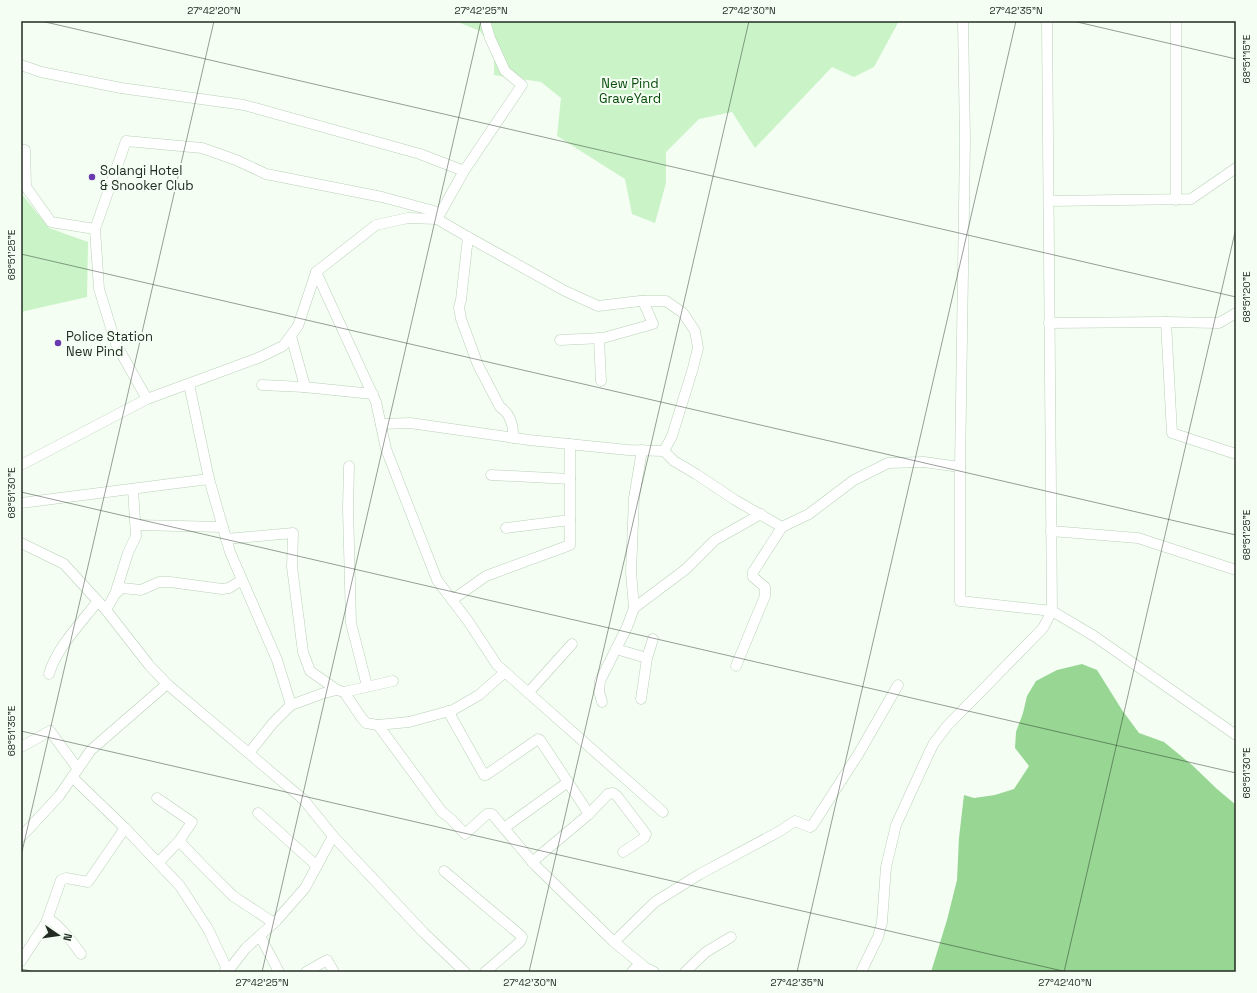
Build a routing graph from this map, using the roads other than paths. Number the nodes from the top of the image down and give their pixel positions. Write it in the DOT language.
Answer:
graph roads {
  1 [pos="485,21"];
  2 [pos="963,21"];
  3 [pos="1047,21"];
  4 [pos="1176,21"];
  5 [pos="21,65"];
  6 [pos="21,149"];
  7 [pos="1236,168"];
  8 [pos="464,171"];
  9 [pos="1176,200"];
  10 [pos="1048,201"];
  11 [pos="437,219"];
  12 [pos="95,229"];
  13 [pos="468,237"];
  14 [pos="316,272"];
  15 [pos="643,301"];
  16 [pos="1236,313"];
  17 [pos="1166,322"];
  18 [pos="1050,323"];
  19 [pos="290,336"];
  20 [pos="599,338"];
  21 [pos="560,340"];
  22 [pos="601,381"];
  23 [pos="189,384"];
  24 [pos="262,385"];
  25 [pos="304,387"];
  26 [pos="373,394"];
  27 [pos="147,399"];
  28 [pos="381,424"];
  29 [pos="513,438"];
  30 [pos="570,444"];
  31 [pos="642,450"];
  32 [pos="664,451"];
  33 [pos="1236,454"];
  34 [pos="21,464"];
  35 [pos="348,466"];
  36 [pos="960,467"];
  37 [pos="491,475"];
  38 [pos="209,479"];
  39 [pos="570,479"];
  40 [pos="133,489"];
  41 [pos="21,503"];
  42 [pos="761,514"];
  43 [pos="570,520"];
  44 [pos="136,525"];
  45 [pos="223,527"];
  46 [pos="782,527"];
  47 [pos="506,528"];
  48 [pos="1051,531"];
  49 [pos="226,539"];
  50 [pos="21,543"];
  51 [pos="1236,570"];
  52 [pos="242,580"];
  53 [pos="116,594"];
  54 [pos="452,600"];
  55 [pos="98,601"];
  56 [pos="634,608"];
  57 [pos="106,610"];
  58 [pos="1052,611"];
  59 [pos="653,639"];
  60 [pos="572,644"];
  61 [pos="616,649"];
  62 [pos="647,658"];
  63 [pos="736,666"];
  64 [pos="504,672"];
  65 [pos="49,674"];
  66 [pos="393,680"];
  67 [pos="168,684"];
  68 [pos="898,685"];
  69 [pos="367,686"];
  70 [pos="340,691"];
  71 [pos="528,693"];
  72 [pos="641,700"];
  73 [pos="602,702"];
  74 [pos="291,705"];
  75 [pos="448,711"];
  76 [pos="378,725"];
  77 [pos="1236,735"];
  78 [pos="21,747"];
  79 [pos="249,753"];
  80 [pos="75,773"];
  81 [pos="568,782"];
  82 [pos="157,798"];
  83 [pos="663,812"];
  84 [pos="258,813"];
  85 [pos="589,814"];
  86 [pos="125,828"];
  87 [pos="504,828"];
  88 [pos="334,836"];
  89 [pos="21,837"];
  90 [pos="179,841"];
  91 [pos="623,852"];
  92 [pos="532,862"];
  93 [pos="158,863"];
  94 [pos="317,866"];
  95 [pos="444,871"];
  96 [pos="48,918"];
  97 [pos="274,923"];
  98 [pos="260,936"];
  99 [pos="731,937"];
  100 [pos="614,942"];
  101 [pos="25,947"];
  102 [pos="81,954"];
  103 [pos="21,961"];
  104 [pos="640,963"];
  105 [pos="231,970"];
  106 [pos="279,972"];
  107 [pos="306,972"];
  108 [pos="334,972"];
  109 [pos="465,972"];
  110 [pos="485,972"];
  111 [pos="632,972"];
  112 [pos="654,972"];
  113 [pos="685,972"];
  114 [pos="861,972"];
  1 -- 8 [label="street"];
  2 -- 36 [label="street"];
  3 -- 10 [label="street"];
  4 -- 9 [label="street"];
  5 -- 8 [label="street"];
  6 -- 12 [label="street"];
  7 -- 9 [label="street"];
  8 -- 11 [label="street"];
  9 -- 10 [label="street"];
  10 -- 18 [label="street"];
  11 -- 12 [label="street"];
  11 -- 13 [label="street"];
  11 -- 14 [label="street"];
  12 -- 27 [label="street"];
  13 -- 15 [label="street"];
  13 -- 29 [label="street"];
  14 -- 19 [label="street"];
  14 -- 26 [label="street"];
  15 -- 20 [label="street"];
  15 -- 32 [label="street"];
  16 -- 17 [label="street"];
  17 -- 18 [label="street"];
  17 -- 33 [label="street"];
  18 -- 48 [label="street"];
  19 -- 23 [label="street"];
  19 -- 25 [label="street"];
  20 -- 21 [label="street"];
  20 -- 22 [label="street"];
  23 -- 27 [label="street"];
  23 -- 38 [label="street"];
  24 -- 25 [label="street"];
  25 -- 26 [label="street"];
  26 -- 28 [label="street"];
  27 -- 34 [label="street"];
  28 -- 29 [label="street"];
  28 -- 54 [label="street"];
  29 -- 30 [label="street"];
  30 -- 31 [label="street"];
  30 -- 39 [label="street"];
  31 -- 32 [label="street"];
  31 -- 56 [label="street"];
  32 -- 42 [label="street"];
  35 -- 69 [label="street"];
  36 -- 46 [label="street"];
  36 -- 58 [label="street"];
  37 -- 39 [label="street"];
  38 -- 40 [label="street"];
  38 -- 45 [label="street"];
  39 -- 43 [label="street"];
  40 -- 41 [label="street"];
  40 -- 44 [label="street"];
  42 -- 46 [label="street"];
  42 -- 56 [label="street"];
  43 -- 47 [label="street"];
  43 -- 54 [label="street"];
  44 -- 45 [label="street"];
  44 -- 53 [label="street"];
  45 -- 49 [label="street"];
  46 -- 63 [label="street"];
  48 -- 51 [label="street"];
  48 -- 58 [label="street"];
  49 -- 52 [label="street"];
  49 -- 70 [label="street"];
  50 -- 55 [label="street"];
  52 -- 53 [label="street"];
  52 -- 74 [label="street"];
  53 -- 57 [label="street"];
  54 -- 64 [label="street"];
  55 -- 57 [label="street"];
  55 -- 65 [label="street"];
  56 -- 61 [label="street"];
  57 -- 67 [label="street"];
  58 -- 77 [label="street"];
  58 -- 114 [label="street"];
  59 -- 62 [label="street"];
  60 -- 71 [label="street"];
  61 -- 62 [label="street"];
  61 -- 73 [label="street"];
  62 -- 72 [label="street"];
  64 -- 71 [label="street"];
  64 -- 75 [label="street"];
  66 -- 69 [label="street"];
  67 -- 79 [label="street"];
  67 -- 80 [label="street"];
  68 -- 100 [label="street"];
  69 -- 70 [label="street"];
  70 -- 74 [label="street"];
  70 -- 76 [label="street"];
  71 -- 83 [label="street"];
  74 -- 79 [label="street"];
  75 -- 76 [label="street"];
  75 -- 81 [label="street"];
  76 -- 87 [label="street"];
  78 -- 80 [label="street"];
  79 -- 88 [label="street"];
  80 -- 86 [label="street"];
  80 -- 89 [label="street"];
  81 -- 85 [label="street"];
  81 -- 87 [label="street"];
  82 -- 90 [label="street"];
  84 -- 94 [label="street"];
  85 -- 91 [label="street"];
  85 -- 92 [label="street"];
  86 -- 93 [label="street"];
  86 -- 96 [label="street"];
  87 -- 92 [label="street"];
  88 -- 94 [label="street"];
  88 -- 109 [label="street"];
  90 -- 93 [label="street"];
  90 -- 97 [label="street"];
  92 -- 100 [label="street"];
  93 -- 105 [label="street"];
  94 -- 97 [label="street"];
  95 -- 110 [label="street"];
  96 -- 101 [label="street"];
  96 -- 102 [label="street"];
  97 -- 98 [label="street"];
  98 -- 105 [label="street"];
  98 -- 106 [label="street"];
  99 -- 113 [label="street"];
  100 -- 104 [label="street"];
  101 -- 103 [label="street"];
  104 -- 111 [label="street"];
  104 -- 112 [label="street"];
  107 -- 108 [label="street"];
}
